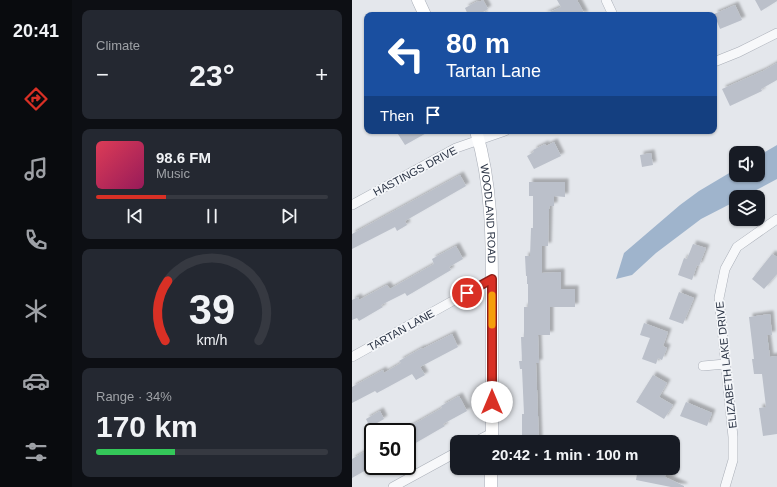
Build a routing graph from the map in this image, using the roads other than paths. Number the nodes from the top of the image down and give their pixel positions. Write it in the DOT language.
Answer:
graph roads {
  1 [pos="418,0"];
  2 [pos="606,0"];
  3 [pos="424,12"];
  4 [pos="612,12"];
  5 [pos="777,33"];
  6 [pos="717,61"];
  7 [pos="488,134"];
  8 [pos="477,136"];
  9 [pos="352,205"];
  10 [pos="777,219"];
  11 [pos="492,279"];
  12 [pos="352,357"];
  13 [pos="725,364"];
  14 [pos="703,366"];
  15 [pos="492,435"];
  16 [pos="450,456"];
  17 [pos="492,475"];
  18 [pos="393,487"];
  19 [pos="491,487"];
  20 [pos="725,487"];
  1 -- 3 [label="main road"];
  2 -- 4 [label="street"];
  5 -- 6 [label="street"];
  7 -- 8 [label="street, HASTINGS DRIVE"];
  8 -- 9 [label="street, HASTINGS DRIVE"];
  8 -- 11 [label="main road, WOODLAND ROAD"];
  10 -- 13 [label="street, ELIZABETH LAKE DRIVE"];
  11 -- 12 [label="street, TARTAN LANE"];
  11 -- 15 [label="main road, WOODLAND ROAD"];
  13 -- 14 [label="street"];
  13 -- 20 [label="street, ELIZABETH LAKE DRIVE"];
  16 -- 18 [label="street"];
  17 -- 19 [label="main road"];
}
